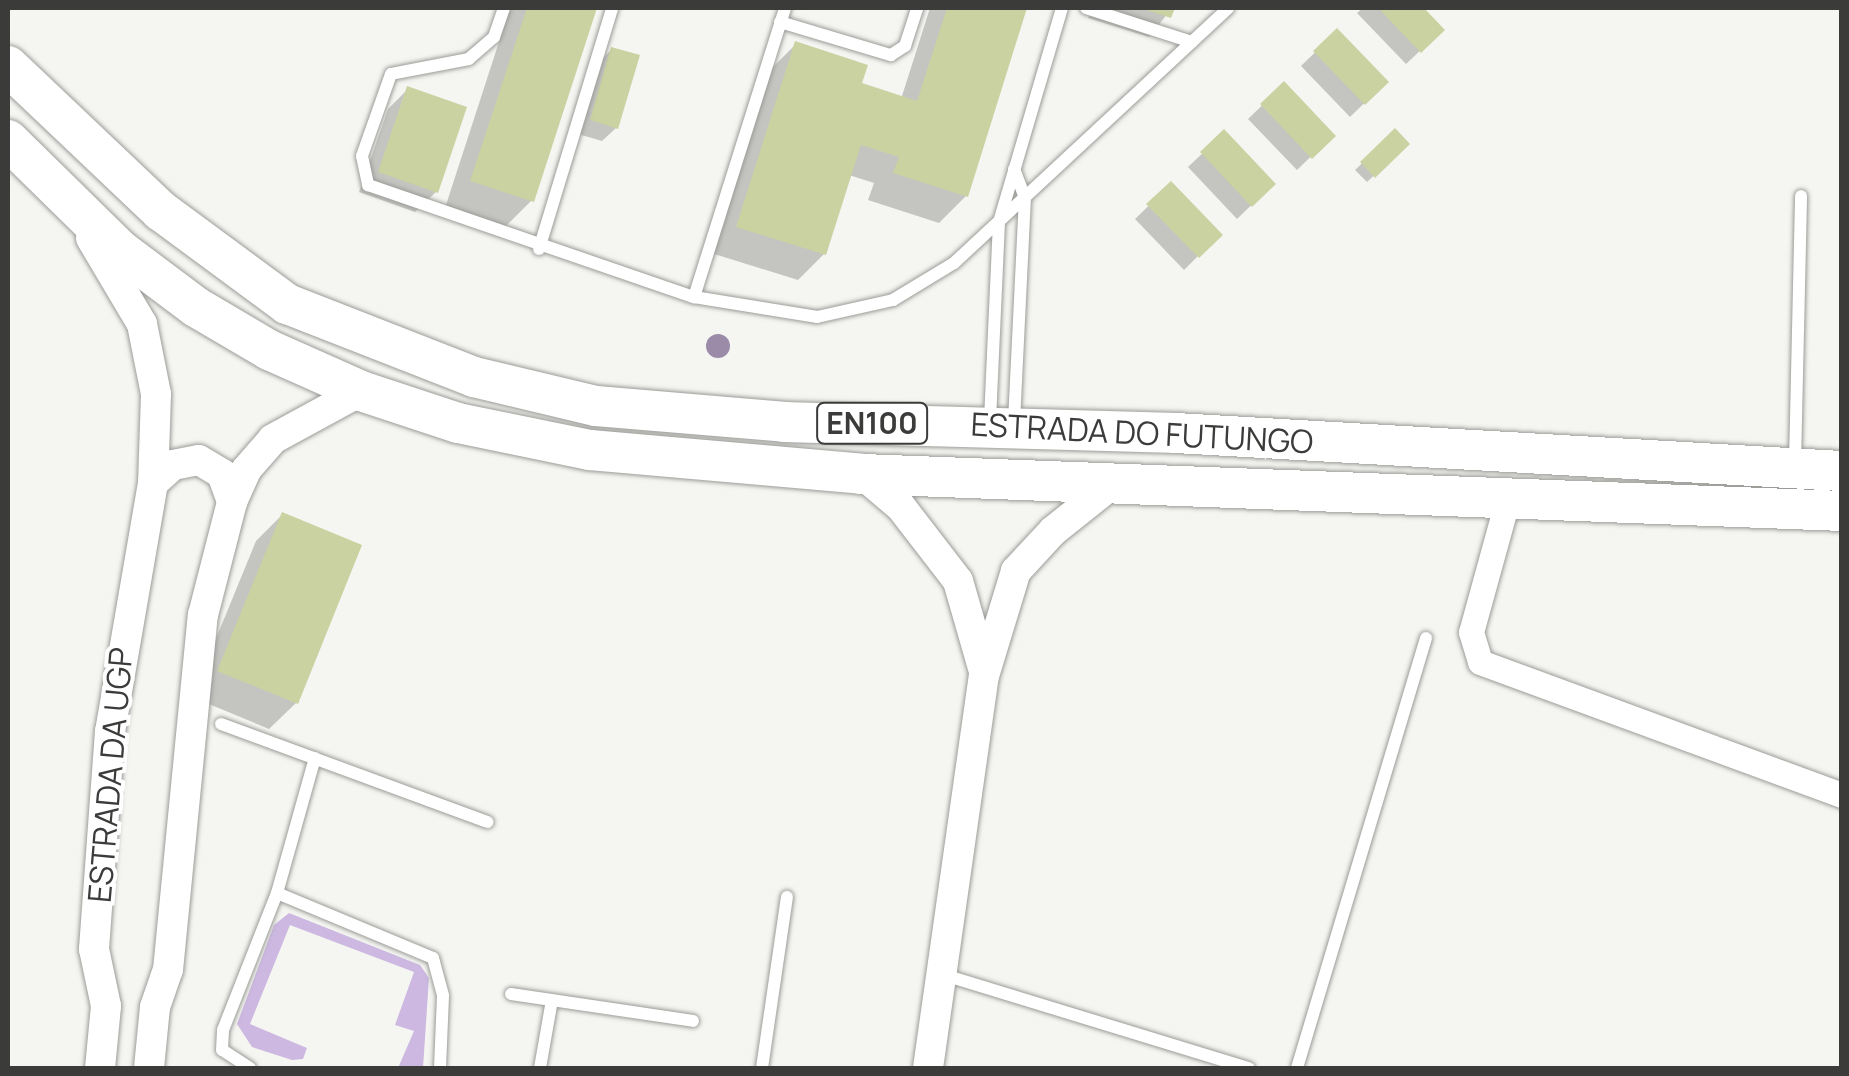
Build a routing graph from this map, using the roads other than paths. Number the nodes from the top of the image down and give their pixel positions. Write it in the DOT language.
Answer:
graph roads {
  1 [pos="504,8"];
  2 [pos="612,8"];
  3 [pos="917,8"];
  4 [pos="1062,8"];
  5 [pos="1086,8"];
  6 [pos="1228,8"];
  7 [pos="782,14"];
  8 [pos="1192,42"];
  9 [pos="8,66"];
  10 [pos="8,140"];
  11 [pos="1014,169"];
  12 [pos="49,184"];
  13 [pos="1802,196"];
  14 [pos="1024,197"];
  15 [pos="1000,222"];
  16 [pos="540,249"];
  17 [pos="694,297"];
  18 [pos="360,391"];
  19 [pos="1002,426"];
  20 [pos="1794,468"];
  21 [pos="1842,471"];
  22 [pos="862,474"];
  23 [pos="153,483"];
  24 [pos="1112,484"];
  25 [pos="1508,498"];
  26 [pos="232,502"];
  27 [pos="1842,511"];
  28 [pos="1426,638"];
  29 [pos="984,676"];
  30 [pos="222,724"];
  31 [pos="315,758"];
  32 [pos="1842,795"];
  33 [pos="488,822"];
  34 [pos="277,893"];
  35 [pos="787,897"];
  36 [pos="942,974"];
  37 [pos="510,994"];
  38 [pos="552,1000"];
  39 [pos="693,1021"];
  40 [pos="100,1068"];
  41 [pos="149,1068"];
  42 [pos="250,1068"];
  43 [pos="440,1068"];
  44 [pos="540,1068"];
  45 [pos="762,1068"];
  46 [pos="928,1068"];
  47 [pos="1249,1068"];
  48 [pos="1297,1068"];
  1 -- 16 [label="lane"];
  2 -- 16 [label="lane"];
  3 -- 7 [label="lane"];
  4 -- 11 [label="lane"];
  5 -- 8 [label="lane"];
  6 -- 8 [label="lane"];
  7 -- 17 [label="lane"];
  8 -- 14 [label="lane"];
  9 -- 19 [label="main road, ESTRADA DO FUTUNGO / EN100"];
  10 -- 12 [label="main road, ESTRADA DO FUTUNGO / EN100"];
  11 -- 14 [label="lane"];
  11 -- 15 [label="lane"];
  12 -- 18 [label="main road, ESTRADA DO FUTUNGO / EN100"];
  12 -- 23 [label="street, ESTRADA DA UGP"];
  13 -- 20 [label="lane"];
  14 -- 15 [label="lane"];
  14 -- 19 [label="lane"];
  15 -- 17 [label="lane"];
  15 -- 19 [label="lane"];
  16 -- 17 [label="lane"];
  18 -- 22 [label="main road, ESTRADA DO FUTUNGO / EN100"];
  18 -- 26 [label="street"];
  19 -- 20 [label="main road, ESTRADA DO FUTUNGO / EN100"];
  20 -- 21 [label="main road, ESTRADA DO FUTUNGO / EN100"];
  22 -- 24 [label="main road, ESTRADA DO FUTUNGO / EN100"];
  22 -- 29 [label="street"];
  23 -- 26 [label="street"];
  23 -- 40 [label="street, ESTRADA DA UGP"];
  24 -- 25 [label="main road, ESTRADA DO FUTUNGO / EN100"];
  24 -- 29 [label="street"];
  25 -- 27 [label="main road, ESTRADA DO FUTUNGO / EN100"];
  25 -- 32 [label="street"];
  26 -- 41 [label="street"];
  28 -- 48 [label="lane"];
  29 -- 36 [label="street"];
  30 -- 31 [label="lane"];
  31 -- 33 [label="lane"];
  31 -- 34 [label="lane"];
  34 -- 42 [label="lane"];
  34 -- 43 [label="lane"];
  35 -- 45 [label="lane"];
  36 -- 46 [label="street"];
  36 -- 47 [label="lane"];
  37 -- 38 [label="lane"];
  38 -- 39 [label="lane"];
  38 -- 44 [label="lane"];
}
